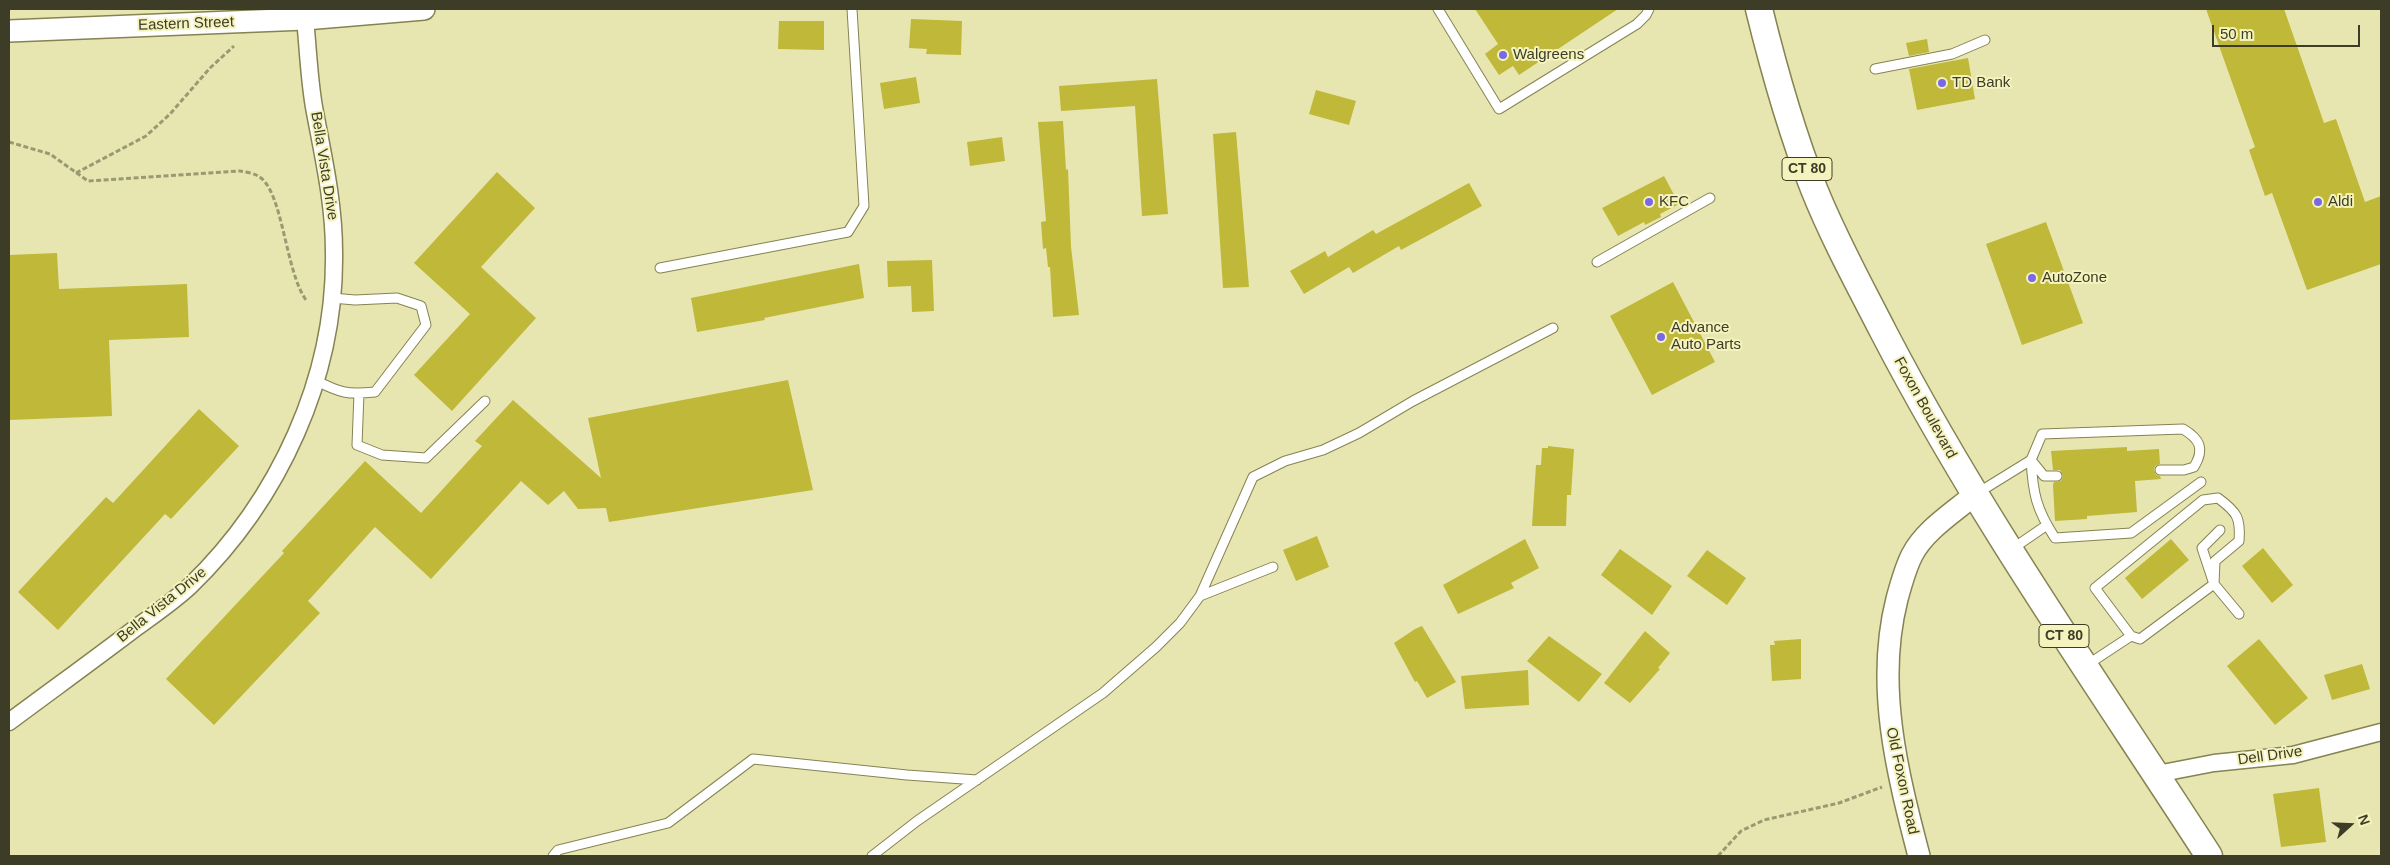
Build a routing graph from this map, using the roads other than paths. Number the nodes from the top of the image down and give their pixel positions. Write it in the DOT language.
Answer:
graph roads {
  1 [pos="424,9"];
  2 [pos="852,9"];
  3 [pos="1438,9"];
  4 [pos="1648,9"];
  5 [pos="1758,9"];
  6 [pos="305,14"];
  7 [pos="9,31"];
  8 [pos="1984,40"];
  9 [pos="1874,69"];
  10 [pos="1710,198"];
  11 [pos="1598,262"];
  12 [pos="660,268"];
  13 [pos="332,298"];
  14 [pos="1553,328"];
  15 [pos="315,380"];
  16 [pos="359,393"];
  17 [pos="485,401"];
  18 [pos="2031,460"];
  19 [pos="2160,470"];
  20 [pos="2057,476"];
  21 [pos="2201,482"];
  22 [pos="1974,495"];
  23 [pos="2047,525"];
  24 [pos="2220,530"];
  25 [pos="2010,550"];
  26 [pos="1273,567"];
  27 [pos="2214,584"];
  28 [pos="1200,596"];
  29 [pos="2239,614"];
  30 [pos="2131,636"];
  31 [pos="2085,666"];
  32 [pos="9,722"];
  33 [pos="2381,732"];
  34 [pos="2157,774"];
  35 [pos="977,780"];
  36 [pos="553,856"];
  37 [pos="872,856"];
  38 [pos="1919,856"];
  39 [pos="2209,856"];
  1 -- 6 [label="street, Eastern Street"];
  2 -- 12 [label="lane"];
  3 -- 4 [label="lane"];
  5 -- 22 [label="main road, Foxon Boulevard / CT 80"];
  6 -- 7 [label="street, Eastern Street"];
  6 -- 13 [label="street, Bella Vista Drive"];
  8 -- 9 [label="lane"];
  10 -- 11 [label="lane"];
  13 -- 15 [label="street, Bella Vista Drive"];
  13 -- 16 [label="lane"];
  14 -- 28 [label="lane"];
  15 -- 16 [label="lane"];
  15 -- 32 [label="street, Bella Vista Drive"];
  16 -- 17 [label="lane"];
  18 -- 19 [label="lane"];
  18 -- 20 [label="lane"];
  18 -- 22 [label="lane"];
  18 -- 23 [label="lane"];
  21 -- 23 [label="lane"];
  22 -- 25 [label="main road, Foxon Boulevard / CT 80"];
  22 -- 38 [label="street, Old Foxon Road"];
  23 -- 25 [label="lane"];
  24 -- 27 [label="lane"];
  25 -- 31 [label="main road, Foxon Boulevard / CT 80"];
  26 -- 28 [label="lane"];
  27 -- 29 [label="lane"];
  27 -- 30 [label="lane"];
  27 -- 30 [label="lane"];
  28 -- 35 [label="lane"];
  30 -- 31 [label="lane"];
  31 -- 34 [label="main road, Foxon Boulevard / CT 80"];
  33 -- 34 [label="street, Dell Drive"];
  34 -- 39 [label="main road, CT 80"];
  35 -- 36 [label="lane"];
  35 -- 37 [label="lane"];
}
